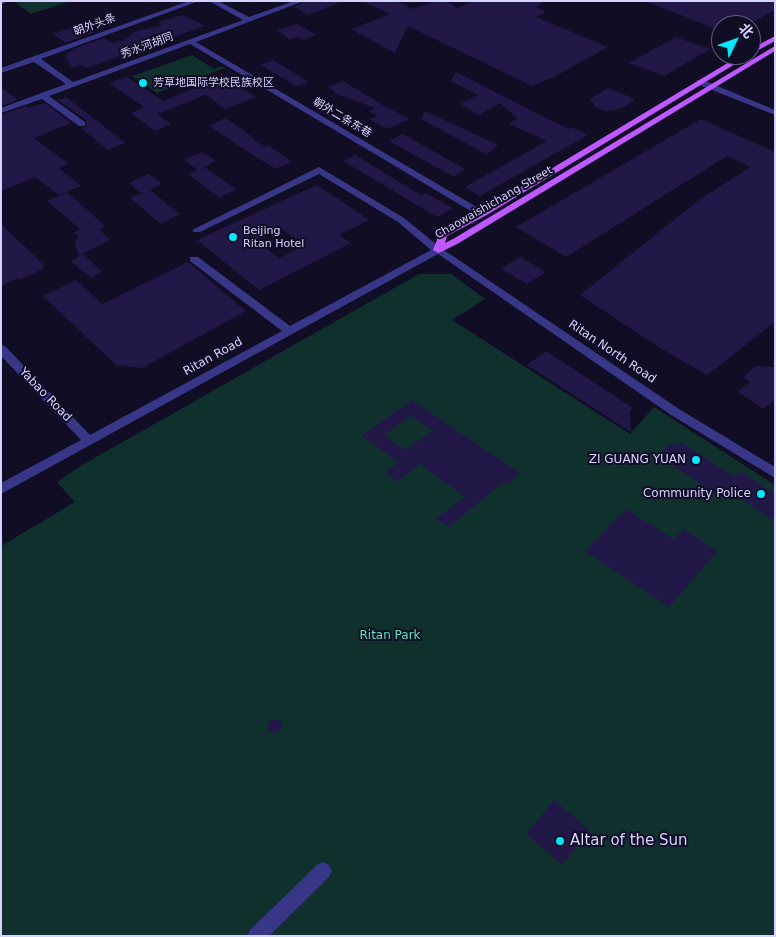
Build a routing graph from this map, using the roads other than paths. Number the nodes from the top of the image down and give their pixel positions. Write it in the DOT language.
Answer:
graph roads {
  1 [pos="6,1"];
  2 [pos="196,1"];
  3 [pos="212,1"];
  4 [pos="301,1"];
  5 [pos="1,3"];
  6 [pos="249,20"];
  7 [pos="775,38"];
  8 [pos="191,42"];
  9 [pos="761,46"];
  10 [pos="775,48"];
  11 [pos="35,58"];
  12 [pos="729,65"];
  13 [pos="1,70"];
  14 [pos="700,82"];
  15 [pos="72,85"];
  16 [pos="711,86"];
  17 [pos="43,96"];
  18 [pos="1,111"];
  19 [pos="775,113"];
  20 [pos="82,124"];
  21 [pos="482,214"];
  22 [pos="197,230"];
  23 [pos="438,250"];
  24 [pos="194,259"];
  25 [pos="289,331"];
  26 [pos="1,349"];
  27 [pos="89,441"];
  28 [pos="775,472"];
  29 [pos="1,489"];
  30 [pos="323,871"];
  31 [pos="256,936"];
  1 -- 5 [label="street"];
  2 -- 11 [label="street, 朝外头条"];
  3 -- 6 [label="street"];
  4 -- 6 [label="street, 秀水河胡同"];
  6 -- 8 [label="street, 秀水河胡同"];
  7 -- 9 [label="main road"];
  8 -- 15 [label="street, 秀水河胡同"];
  8 -- 21 [label="street, 朝外二条东巷"];
  10 -- 16 [label="main road, Chaowaishichang Street"];
  11 -- 13 [label="street, 朝外头条"];
  11 -- 15 [label="street"];
  12 -- 14 [label="main road, Chaowaishichang Street"];
  14 -- 16 [label="street"];
  14 -- 21 [label="main road, Chaowaishichang Street"];
  15 -- 17 [label="street, 秀水河胡同"];
  16 -- 19 [label="street"];
  16 -- 23 [label="main road, Chaowaishichang Street"];
  17 -- 18 [label="street, 秀水河胡同"];
  17 -- 20 [label="street"];
  21 -- 23 [label="main road, Chaowaishichang Street"];
  22 -- 23 [label="street, Ritan North Road"];
  23 -- 25 [label="street, Ritan Road"];
  23 -- 28 [label="street, Ritan North Road"];
  24 -- 25 [label="street"];
  25 -- 27 [label="street, Ritan Road"];
  26 -- 27 [label="street, Yabao Road"];
  27 -- 29 [label="street, Ritan Road"];
  30 -- 31 [label="street"];
}
